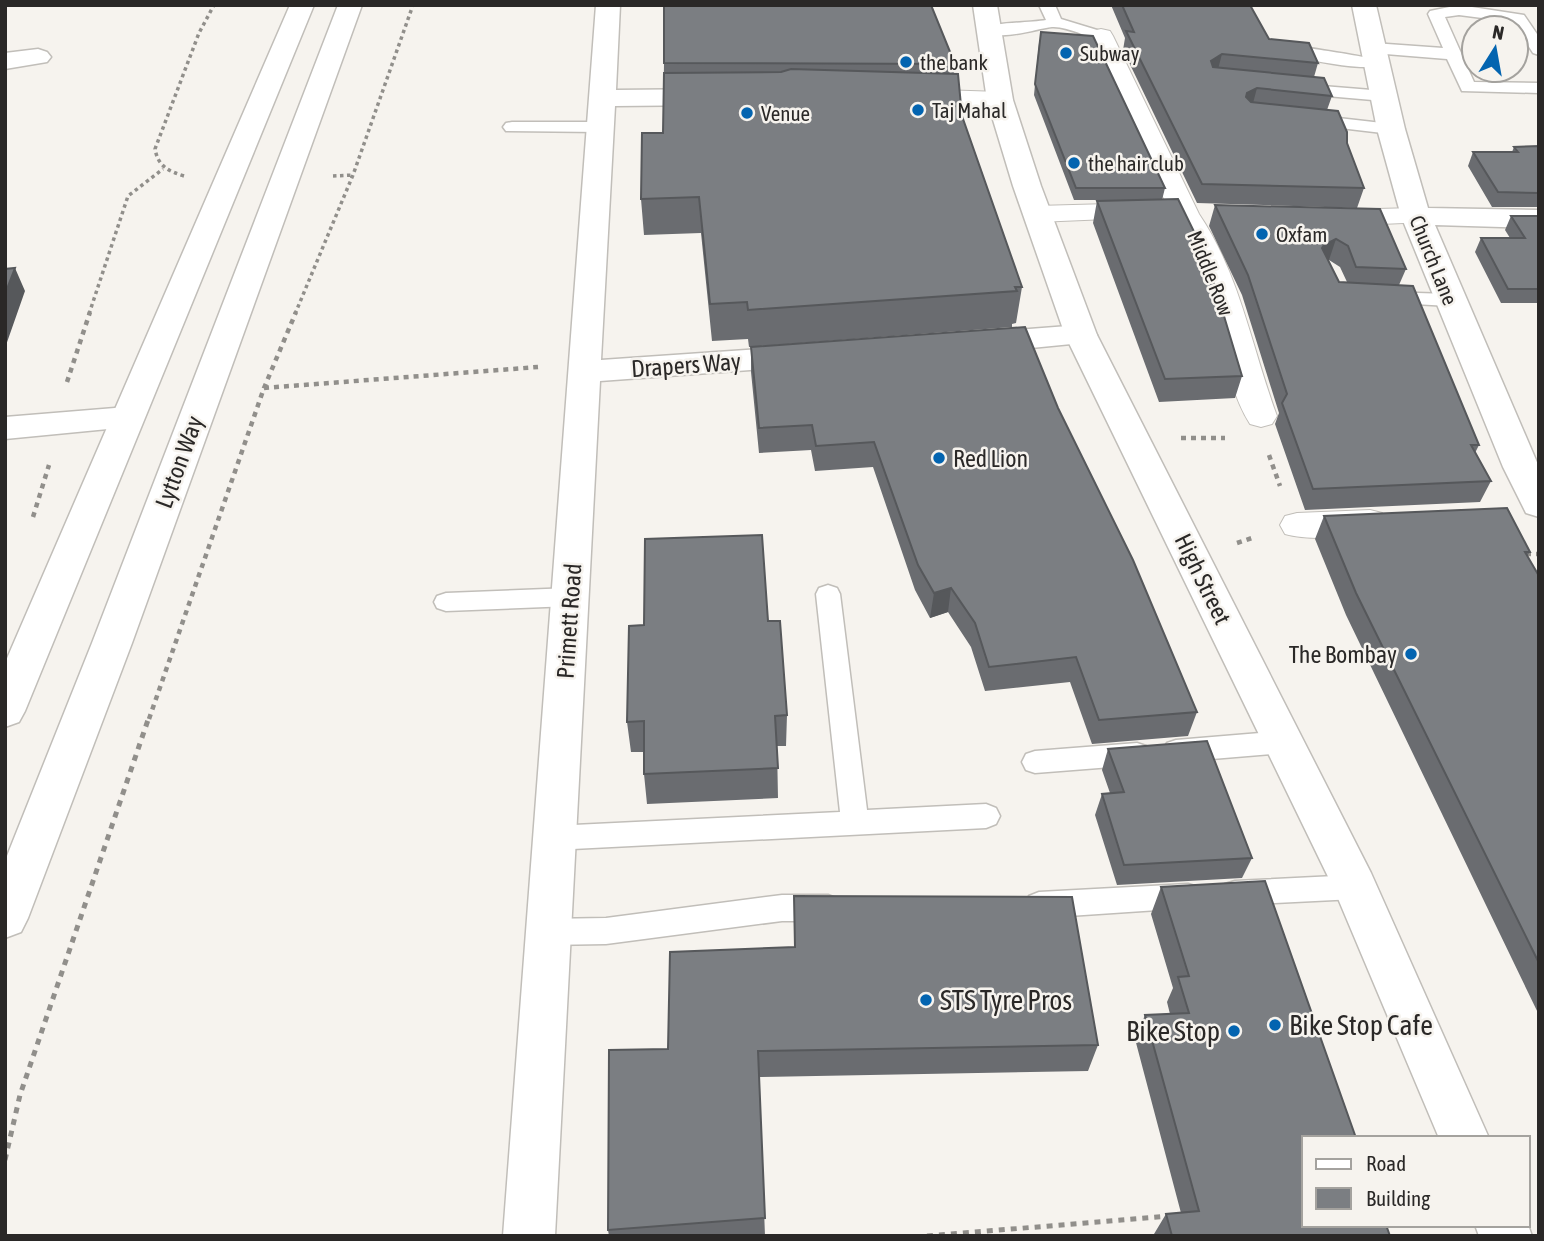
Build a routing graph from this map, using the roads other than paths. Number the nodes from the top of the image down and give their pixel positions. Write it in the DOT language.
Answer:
graph roads {
  1 [pos="302,5"];
  2 [pos="350,5"];
  3 [pos="608,5"];
  4 [pos="1047,5"];
  5 [pos="1364,5"];
  6 [pos="987,17"];
  7 [pos="1055,22"];
  8 [pos="1101,36"];
  9 [pos="1271,47"];
  10 [pos="1539,51"];
  11 [pos="1452,54"];
  12 [pos="1374,55"];
  13 [pos="38,57"];
  14 [pos="5,61"];
  15 [pos="1287,88"];
  16 [pos="1539,88"];
  17 [pos="740,96"];
  18 [pos="1384,96"];
  19 [pos="887,97"];
  20 [pos="602,99"];
  21 [pos="1000,100"];
  22 [pos="1290,118"];
  23 [pos="512,127"];
  24 [pos="599,127"];
  25 [pos="1391,129"];
  26 [pos="1184,212"];
  27 [pos="1037,214"];
  28 [pos="1217,215"];
  29 [pos="1416,216"];
  30 [pos="1307,217"];
  31 [pos="1539,219"];
  32 [pos="1366,297"];
  33 [pos="1449,300"];
  34 [pos="1082,335"];
  35 [pos="943,345"];
  36 [pos="833,354"];
  37 [pos="584,372"];
  38 [pos="127,418"];
  39 [pos="1264,427"];
  40 [pos="5,428"];
  41 [pos="1539,504"];
  42 [pos="1403,521"];
  43 [pos="1297,525"];
  44 [pos="828,594"];
  45 [pos="571,597"];
  46 [pos="446,601"];
  47 [pos="5,711"];
  48 [pos="1284,742"];
  49 [pos="1035,762"];
  50 [pos="986,816"];
  51 [pos="855,823"];
  52 [pos="553,838"];
  53 [pos="1355,887"];
  54 [pos="1007,906"];
  55 [pos="848,907"];
  56 [pos="5,918"];
  57 [pos="547,932"];
  58 [pos="1463,1136"];
  59 [pos="528,1236"];
  1 -- 38 [label="street"];
  2 -- 56 [label="street, Lytton Way"];
  3 -- 20 [label="street, Primett Road"];
  4 -- 7 [label="lane"];
  5 -- 12 [label="street, Church Lane"];
  6 -- 7 [label="lane"];
  6 -- 21 [label="street, High Street"];
  7 -- 8 [label="lane, Middle Row"];
  8 -- 26 [label="street, Middle Row"];
  9 -- 12 [label="lane"];
  10 -- 11 [label="lane"];
  11 -- 12 [label="lane"];
  11 -- 16 [label="lane"];
  12 -- 18 [label="street, Church Lane"];
  13 -- 14 [label="street"];
  15 -- 18 [label="lane"];
  17 -- 20 [label="street"];
  18 -- 25 [label="street, Church Lane"];
  19 -- 21 [label="street"];
  20 -- 24 [label="street, Primett Road"];
  21 -- 27 [label="street, High Street"];
  22 -- 25 [label="lane"];
  23 -- 24 [label="lane"];
  24 -- 37 [label="street, Primett Road"];
  25 -- 29 [label="street, Church Lane"];
  26 -- 27 [label="street"];
  26 -- 28 [label="street"];
  26 -- 39 [label="street, Middle Row"];
  27 -- 34 [label="street, High Street"];
  29 -- 30 [label="street"];
  29 -- 31 [label="street"];
  29 -- 33 [label="street, Church Lane"];
  32 -- 33 [label="lane"];
  33 -- 41 [label="street, Church Lane"];
  34 -- 35 [label="street"];
  34 -- 48 [label="street, High Street"];
  36 -- 37 [label="street, Drapers Way"];
  37 -- 45 [label="street, Primett Road"];
  38 -- 40 [label="street"];
  38 -- 47 [label="street"];
  42 -- 43 [label="street"];
  44 -- 51 [label="lane"];
  45 -- 46 [label="lane"];
  45 -- 52 [label="street, Primett Road"];
  48 -- 49 [label="lane"];
  48 -- 53 [label="street, High Street"];
  50 -- 51 [label="lane"];
  51 -- 52 [label="lane"];
  52 -- 57 [label="street, Primett Road"];
  53 -- 54 [label="lane"];
  53 -- 58 [label="street, High Street"];
  55 -- 57 [label="lane"];
  57 -- 59 [label="street, Primett Road"];
}
